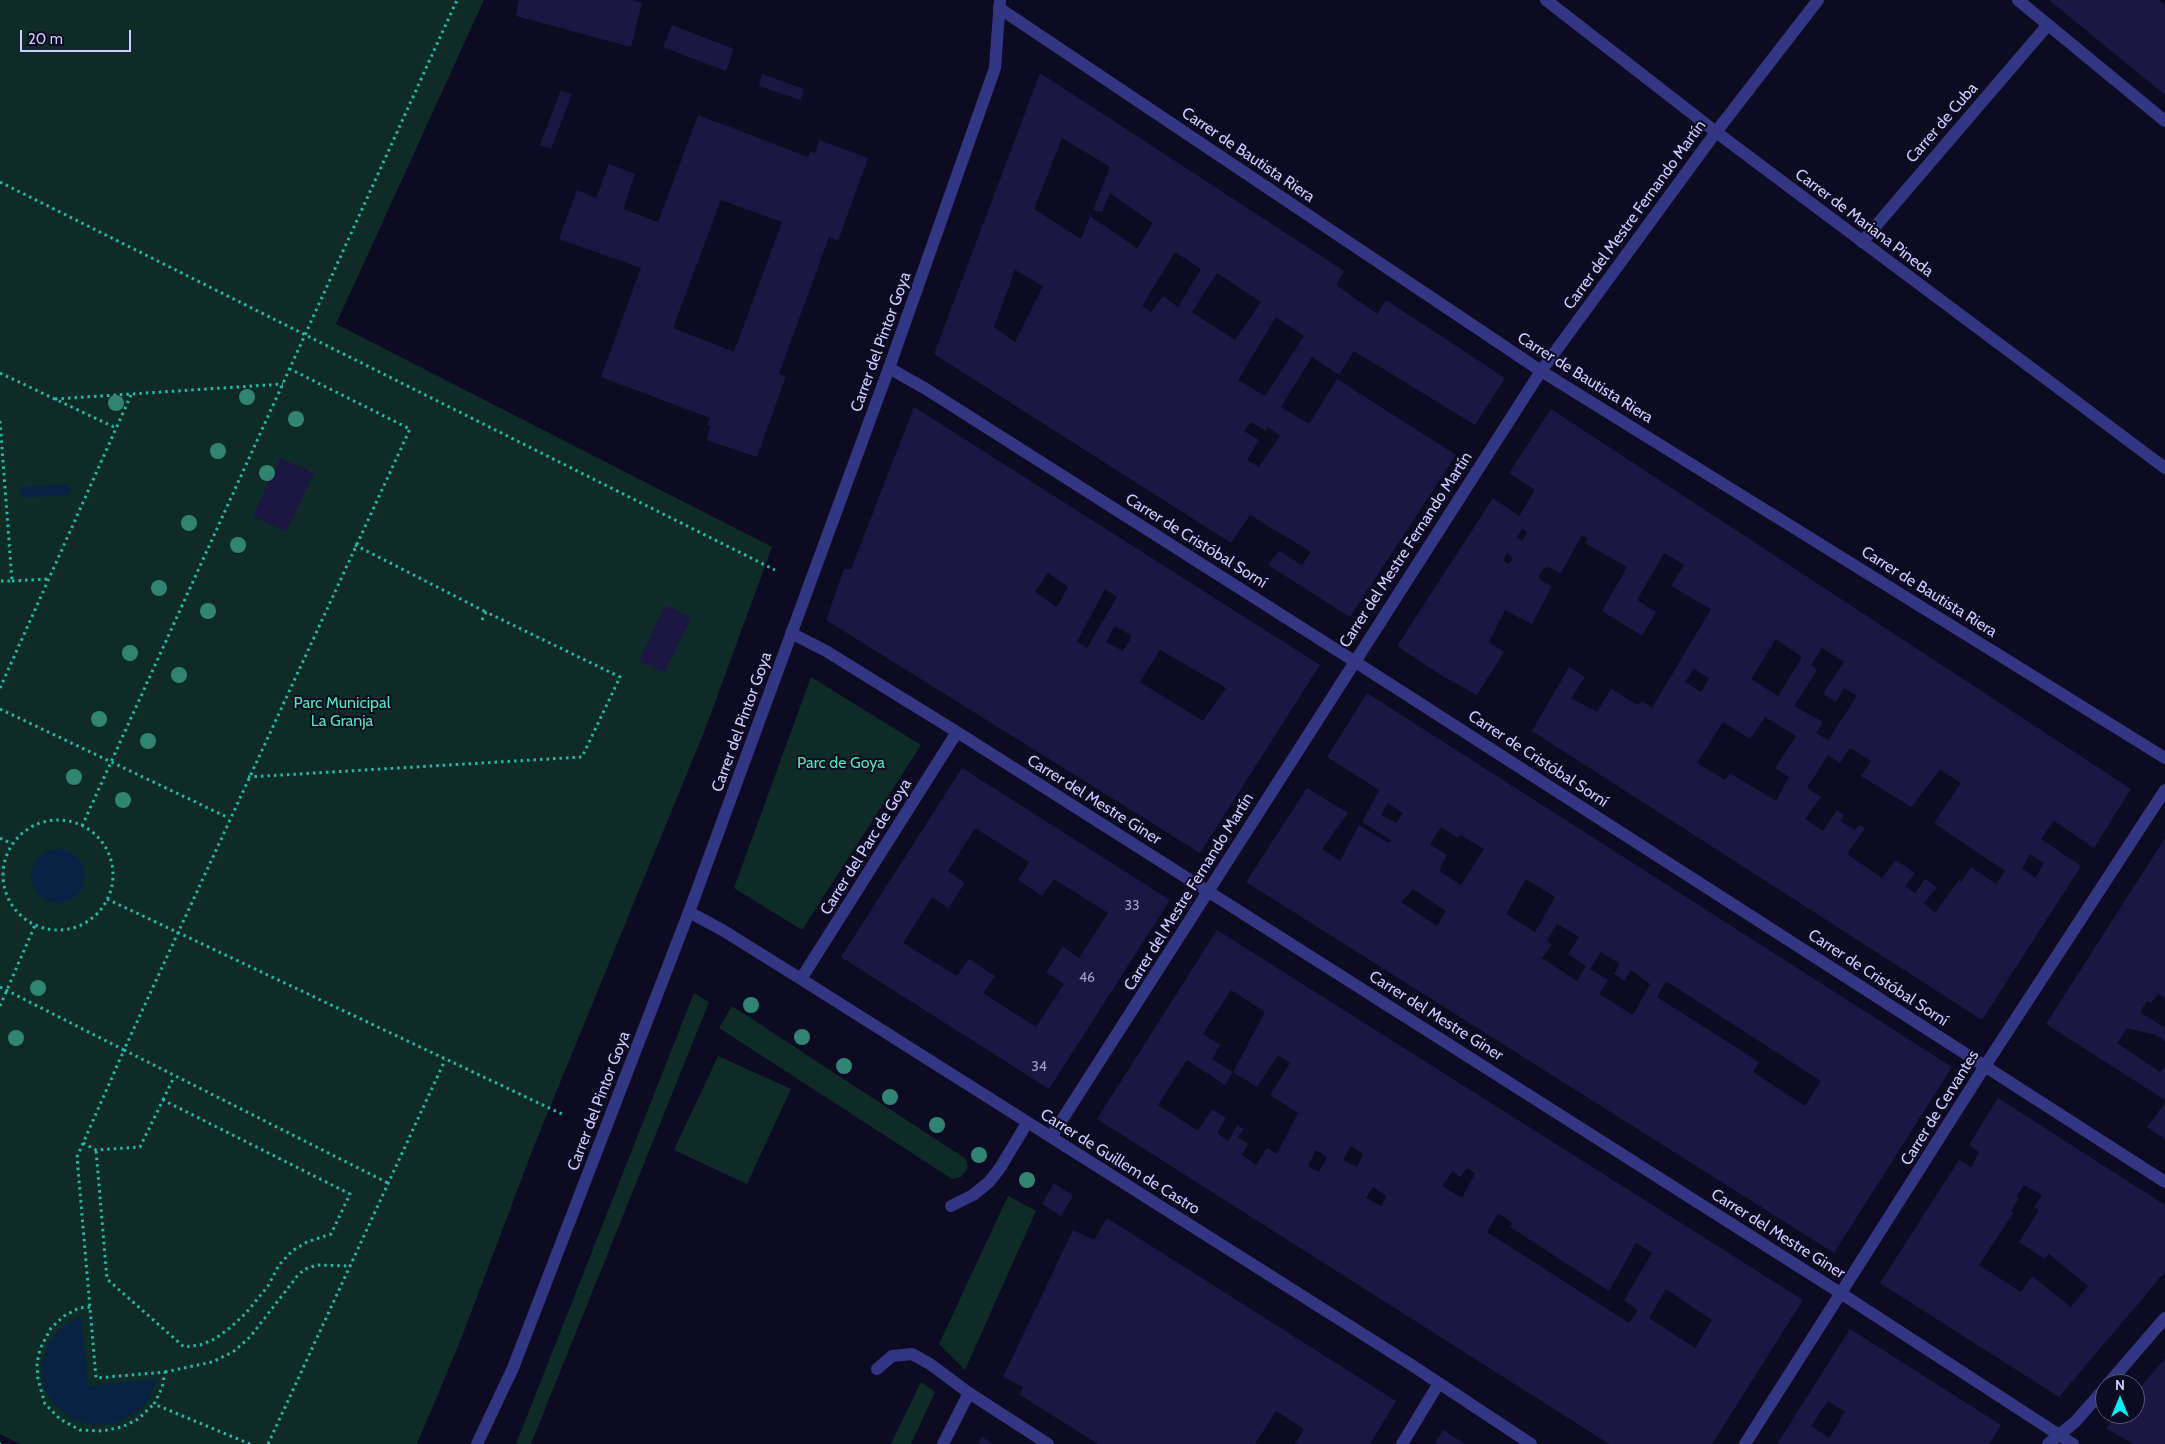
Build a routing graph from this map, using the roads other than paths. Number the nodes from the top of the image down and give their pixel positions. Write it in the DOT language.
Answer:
graph roads {
  1 [pos="1546,0"];
  2 [pos="1818,0"];
  3 [pos="2018,0"];
  4 [pos="999,4"];
  5 [pos="2047,26"];
  6 [pos="2165,121"];
  7 [pos="1716,132"];
  8 [pos="1862,242"];
  9 [pos="889,368"];
  10 [pos="1541,371"];
  11 [pos="2165,468"];
  12 [pos="792,633"];
  13 [pos="1354,660"];
  14 [pos="957,732"];
  15 [pos="2165,758"];
  16 [pos="2165,790"];
  17 [pos="1210,892"];
  18 [pos="689,912"];
  19 [pos="801,979"];
  20 [pos="1985,1066"];
  21 [pos="1027,1123"];
  22 [pos="1051,1138"];
  23 [pos="2165,1182"];
  24 [pos="951,1206"];
  25 [pos="1842,1294"];
  26 [pos="2165,1318"];
  27 [pos="877,1369"];
  28 [pos="2117,1374"];
  29 [pos="1439,1383"];
  30 [pos="968,1393"];
  31 [pos="2095,1399"];
  32 [pos="2059,1435"];
  33 [pos="478,1444"];
  34 [pos="943,1444"];
  35 [pos="1048,1444"];
  36 [pos="1402,1444"];
  37 [pos="1531,1444"];
  38 [pos="1745,1444"];
  39 [pos="2048,1444"];
  40 [pos="2073,1444"];
  1 -- 7 [label="street, Carrer de Mariana Pineda"];
  2 -- 7 [label="street, Carrer del Mestre Fernando Martín"];
  3 -- 5 [label="street"];
  4 -- 9 [label="street, Carrer del Pintor Goya"];
  4 -- 10 [label="street, Carrer de Bautista Riera"];
  5 -- 6 [label="street"];
  5 -- 8 [label="street, Carrer de Cuba"];
  7 -- 8 [label="street, Carrer de Mariana Pineda"];
  7 -- 10 [label="street, Carrer del Mestre Fernando Martín"];
  8 -- 11 [label="street, Carrer de Mariana Pineda"];
  9 -- 12 [label="street, Carrer del Pintor Goya"];
  9 -- 13 [label="street, Carrer de Cristóbal Sorní"];
  10 -- 13 [label="street, Carrer del Mestre Fernando Martín"];
  10 -- 15 [label="street, Carrer de Bautista Riera"];
  12 -- 14 [label="street, Carrer del Mestre Giner"];
  12 -- 18 [label="street, Carrer del Pintor Goya"];
  13 -- 17 [label="street, Carrer del Mestre Fernando Martín"];
  13 -- 20 [label="street, Carrer de Cristóbal Sorní"];
  14 -- 17 [label="street, Carrer del Mestre Giner"];
  14 -- 19 [label="street, Carrer del Parc de Goya"];
  16 -- 20 [label="street, Carrer de Cervantes"];
  17 -- 22 [label="street, Carrer del Mestre Fernando Martín"];
  17 -- 25 [label="street, Carrer del Mestre Giner"];
  18 -- 19 [label="street, Carrer de Guillem de Castro"];
  18 -- 33 [label="street, Carrer del Pintor Goya"];
  19 -- 21 [label="street, Carrer de Guillem de Castro"];
  20 -- 23 [label="street, Carrer de Cristóbal Sorní"];
  20 -- 25 [label="street, Carrer de Cervantes"];
  21 -- 22 [label="street, Carrer de Guillem de Castro"];
  21 -- 24 [label="street"];
  22 -- 29 [label="street, Carrer de Guillem de Castro"];
  25 -- 32 [label="street, Carrer del Mestre Giner"];
  25 -- 38 [label="street, Carrer de Cervantes"];
  26 -- 28 [label="street"];
  27 -- 30 [label="street"];
  29 -- 36 [label="street"];
  29 -- 37 [label="street, Carrer de Guillem de Castro"];
  30 -- 34 [label="street"];
  30 -- 35 [label="street"];
  31 -- 32 [label="street"];
  32 -- 39 [label="street"];
  32 -- 40 [label="street, Carrer del Mestre Giner"];
}
